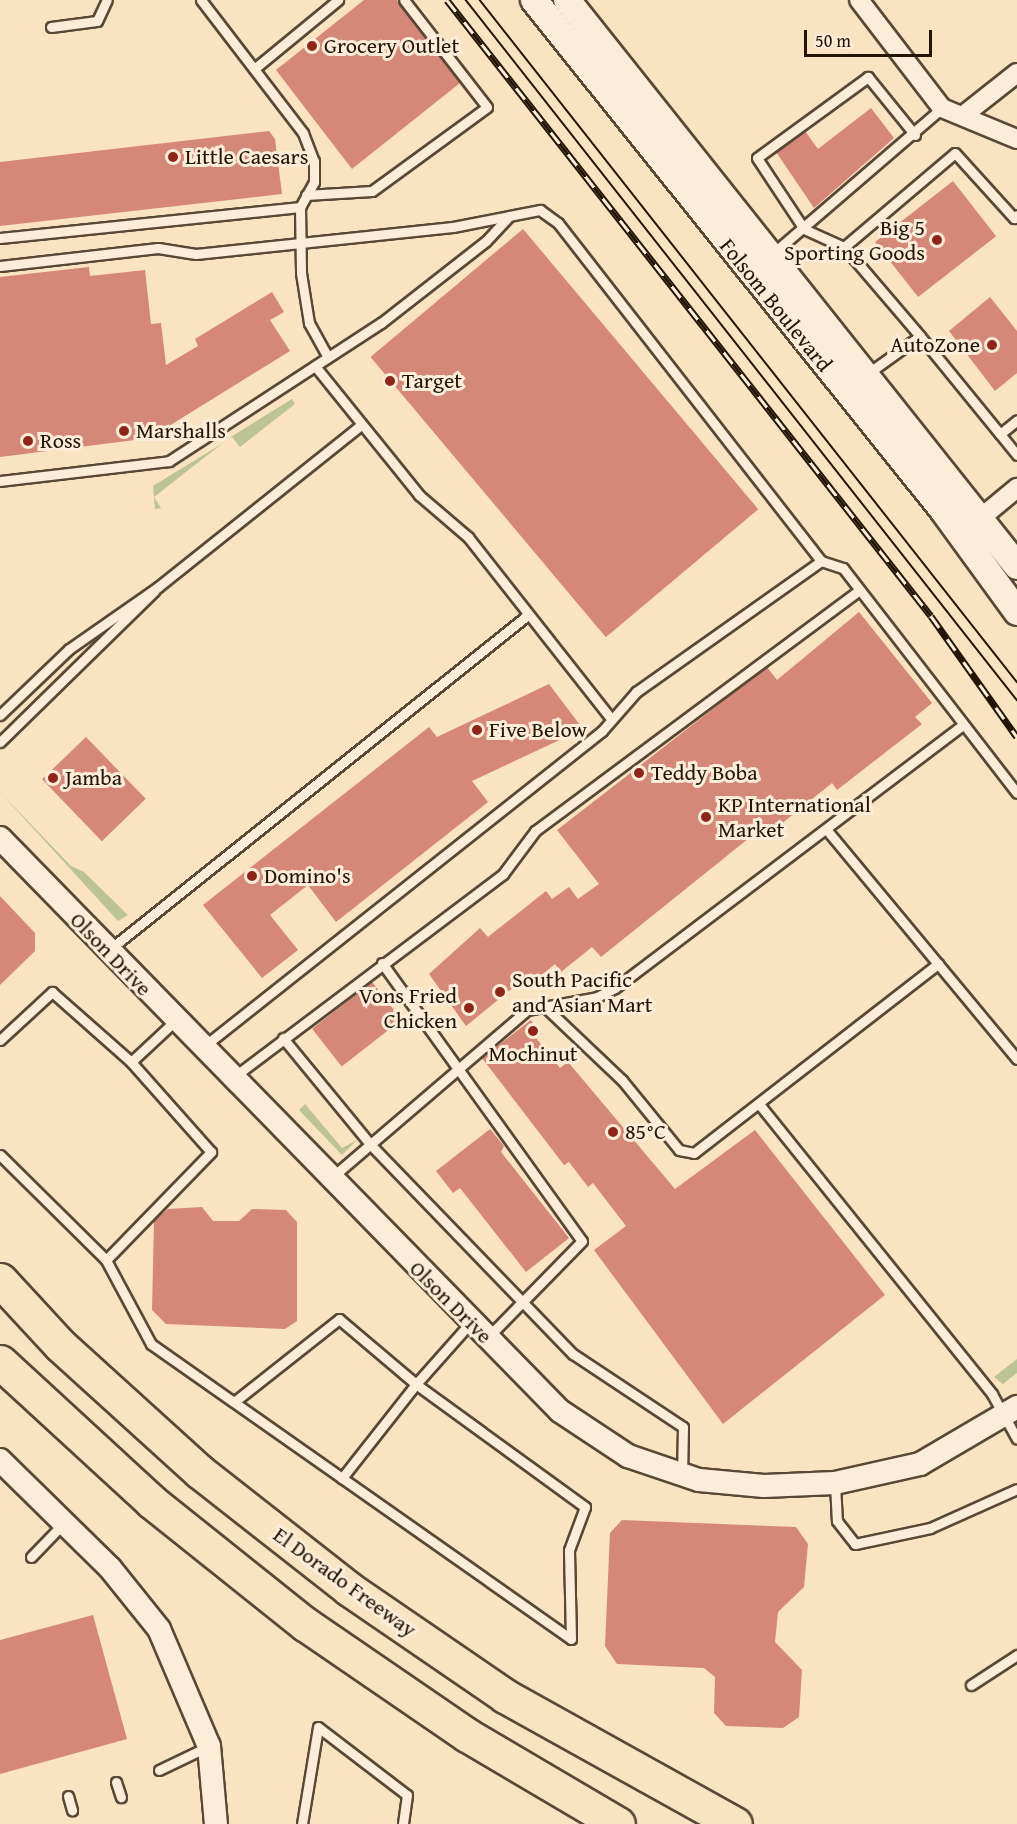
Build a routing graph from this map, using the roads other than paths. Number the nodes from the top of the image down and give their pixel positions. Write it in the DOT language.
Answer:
graph roads {
  1 [pos="107,0"];
  2 [pos="201,0"];
  3 [pos="338,0"];
  4 [pos="404,0"];
  5 [pos="534,0"];
  6 [pos="567,0"];
  7 [pos="859,0"];
  8 [pos="51,27"];
  9 [pos="254,69"];
  10 [pos="1017,73"];
  11 [pos="942,108"];
  12 [pos="965,114"];
  13 [pos="915,135"];
  14 [pos="1017,139"];
  15 [pos="306,195"];
  16 [pos="300,207"];
  17 [pos="1017,215"];
  18 [pos="509,216"];
  19 [pos="804,229"];
  20 [pos="0,238"];
  21 [pos="300,243"];
  22 [pos="844,247"];
  23 [pos="771,255"];
  24 [pos="0,266"];
  25 [pos="920,336"];
  26 [pos="328,357"];
  27 [pos="315,366"];
  28 [pos="866,376"];
  29 [pos="1017,420"];
  30 [pos="360,426"];
  31 [pos="1000,434"];
  32 [pos="1017,455"];
  33 [pos="0,481"];
  34 [pos="1017,488"];
  35 [pos="979,518"];
  36 [pos="960,535"];
  37 [pos="821,561"];
  38 [pos="1017,566"];
  39 [pos="158,587"];
  40 [pos="859,590"];
  41 [pos="1017,612"];
  42 [pos="529,614"];
  43 [pos="0,715"];
  44 [pos="611,719"];
  45 [pos="962,726"];
  46 [pos="0,742"];
  47 [pos="1017,793"];
  48 [pos="826,829"];
  49 [pos="0,838"];
  50 [pos="108,951"];
  51 [pos="382,963"];
  52 [pos="938,964"];
  53 [pos="545,1007"];
  54 [pos="175,1021"];
  55 [pos="283,1038"];
  56 [pos="0,1040"];
  57 [pos="201,1048"];
  58 [pos="1017,1059"];
  59 [pos="131,1062"];
  60 [pos="460,1065"];
  61 [pos="231,1080"];
  62 [pos="759,1104"];
  63 [pos="370,1144"];
  64 [pos="0,1155"];
  65 [pos="329,1179"];
  66 [pos="106,1260"];
  67 [pos="0,1280"];
  68 [pos="523,1303"];
  69 [pos="479,1330"];
  70 [pos="0,1362"];
  71 [pos="416,1384"];
  72 [pos="234,1402"];
  73 [pos="1011,1411"];
  74 [pos="1017,1439"];
  75 [pos="0,1460"];
  76 [pos="682,1474"];
  77 [pos="342,1478"];
  78 [pos="835,1483"];
  79 [pos="1017,1490"];
  80 [pos="65,1523"];
  81 [pos="30,1557"];
  82 [pos="1017,1655"];
  83 [pos="971,1685"];
  84 [pos="209,1746"];
  85 [pos="159,1770"];
  86 [pos="116,1782"];
  87 [pos="68,1796"];
  88 [pos="121,1797"];
  89 [pos="72,1810"];
  90 [pos="216,1824"];
  91 [pos="302,1824"];
  92 [pos="403,1824"];
  93 [pos="618,1824"];
  94 [pos="735,1824"];
  1 -- 8 [label="lane"];
  2 -- 9 [label="lane"];
  3 -- 9 [label="lane"];
  4 -- 15 [label="lane"];
  5 -- 36 [label="main road, Folsom Boulevard"];
  6 -- 23 [label="main road, Folsom Boulevard"];
  7 -- 11 [label="street"];
  9 -- 15 [label="lane"];
  10 -- 12 [label="street"];
  11 -- 12 [label="street"];
  11 -- 13 [label="lane"];
  12 -- 14 [label="street"];
  13 -- 19 [label="lane"];
  13 -- 19 [label="lane"];
  15 -- 16 [label="lane"];
  16 -- 20 [label="lane"];
  16 -- 21 [label="lane"];
  17 -- 22 [label="lane"];
  18 -- 21 [label="lane"];
  18 -- 26 [label="lane"];
  18 -- 37 [label="lane"];
  19 -- 22 [label="lane"];
  19 -- 23 [label="lane"];
  21 -- 24 [label="lane"];
  21 -- 26 [label="lane"];
  22 -- 25 [label="lane"];
  23 -- 28 [label="main road, Folsom Boulevard"];
  25 -- 28 [label="lane"];
  25 -- 31 [label="lane"];
  26 -- 27 [label="lane"];
  27 -- 30 [label="lane"];
  27 -- 33 [label="lane"];
  28 -- 35 [label="main road, Folsom Boulevard"];
  29 -- 31 [label="lane"];
  30 -- 39 [label="lane"];
  30 -- 42 [label="lane"];
  31 -- 32 [label="lane"];
  34 -- 35 [label="street"];
  35 -- 36 [label="street"];
  35 -- 38 [label="main road, Folsom Boulevard"];
  36 -- 41 [label="main road, Folsom Boulevard"];
  37 -- 40 [label="lane"];
  37 -- 44 [label="lane"];
  39 -- 43 [label="lane"];
  39 -- 46 [label="lane"];
  40 -- 45 [label="lane"];
  40 -- 51 [label="lane"];
  42 -- 44 [label="lane"];
  42 -- 50 [label="lane"];
  44 -- 57 [label="lane"];
  45 -- 47 [label="lane"];
  45 -- 48 [label="lane"];
  48 -- 52 [label="lane"];
  48 -- 53 [label="lane"];
  49 -- 50 [label="street, Olson Drive"];
  50 -- 54 [label="street, Olson Drive"];
  51 -- 55 [label="lane"];
  51 -- 60 [label="lane"];
  52 -- 58 [label="lane"];
  52 -- 62 [label="lane"];
  53 -- 60 [label="lane"];
  53 -- 62 [label="lane"];
  54 -- 57 [label="street, Olson Drive"];
  54 -- 59 [label="lane"];
  55 -- 61 [label="lane"];
  55 -- 63 [label="lane"];
  56 -- 59 [label="lane"];
  57 -- 61 [label="street, Olson Drive"];
  59 -- 66 [label="lane"];
  60 -- 63 [label="lane"];
  60 -- 68 [label="lane"];
  61 -- 65 [label="street, Olson Drive"];
  62 -- 73 [label="lane"];
  63 -- 65 [label="lane"];
  63 -- 68 [label="lane"];
  64 -- 66 [label="lane"];
  65 -- 69 [label="street, Olson Drive"];
  66 -- 72 [label="lane"];
  67 -- 94 [label="highway, El Dorado Freeway"];
  68 -- 69 [label="lane"];
  68 -- 76 [label="lane"];
  69 -- 71 [label="lane"];
  69 -- 76 [label="street, Olson Drive"];
  70 -- 93 [label="highway"];
  71 -- 72 [label="lane"];
  71 -- 77 [label="lane"];
  71 -- 77 [label="lane"];
  72 -- 77 [label="lane"];
  73 -- 74 [label="lane"];
  73 -- 78 [label="street, Olson Drive"];
  75 -- 80 [label="street"];
  76 -- 78 [label="street, Olson Drive"];
  78 -- 79 [label="lane"];
  80 -- 81 [label="lane"];
  80 -- 84 [label="street"];
  82 -- 83 [label="lane"];
  84 -- 85 [label="lane"];
  84 -- 90 [label="street"];
  86 -- 88 [label="lane"];
  87 -- 89 [label="lane"];
  91 -- 92 [label="lane"];
}
